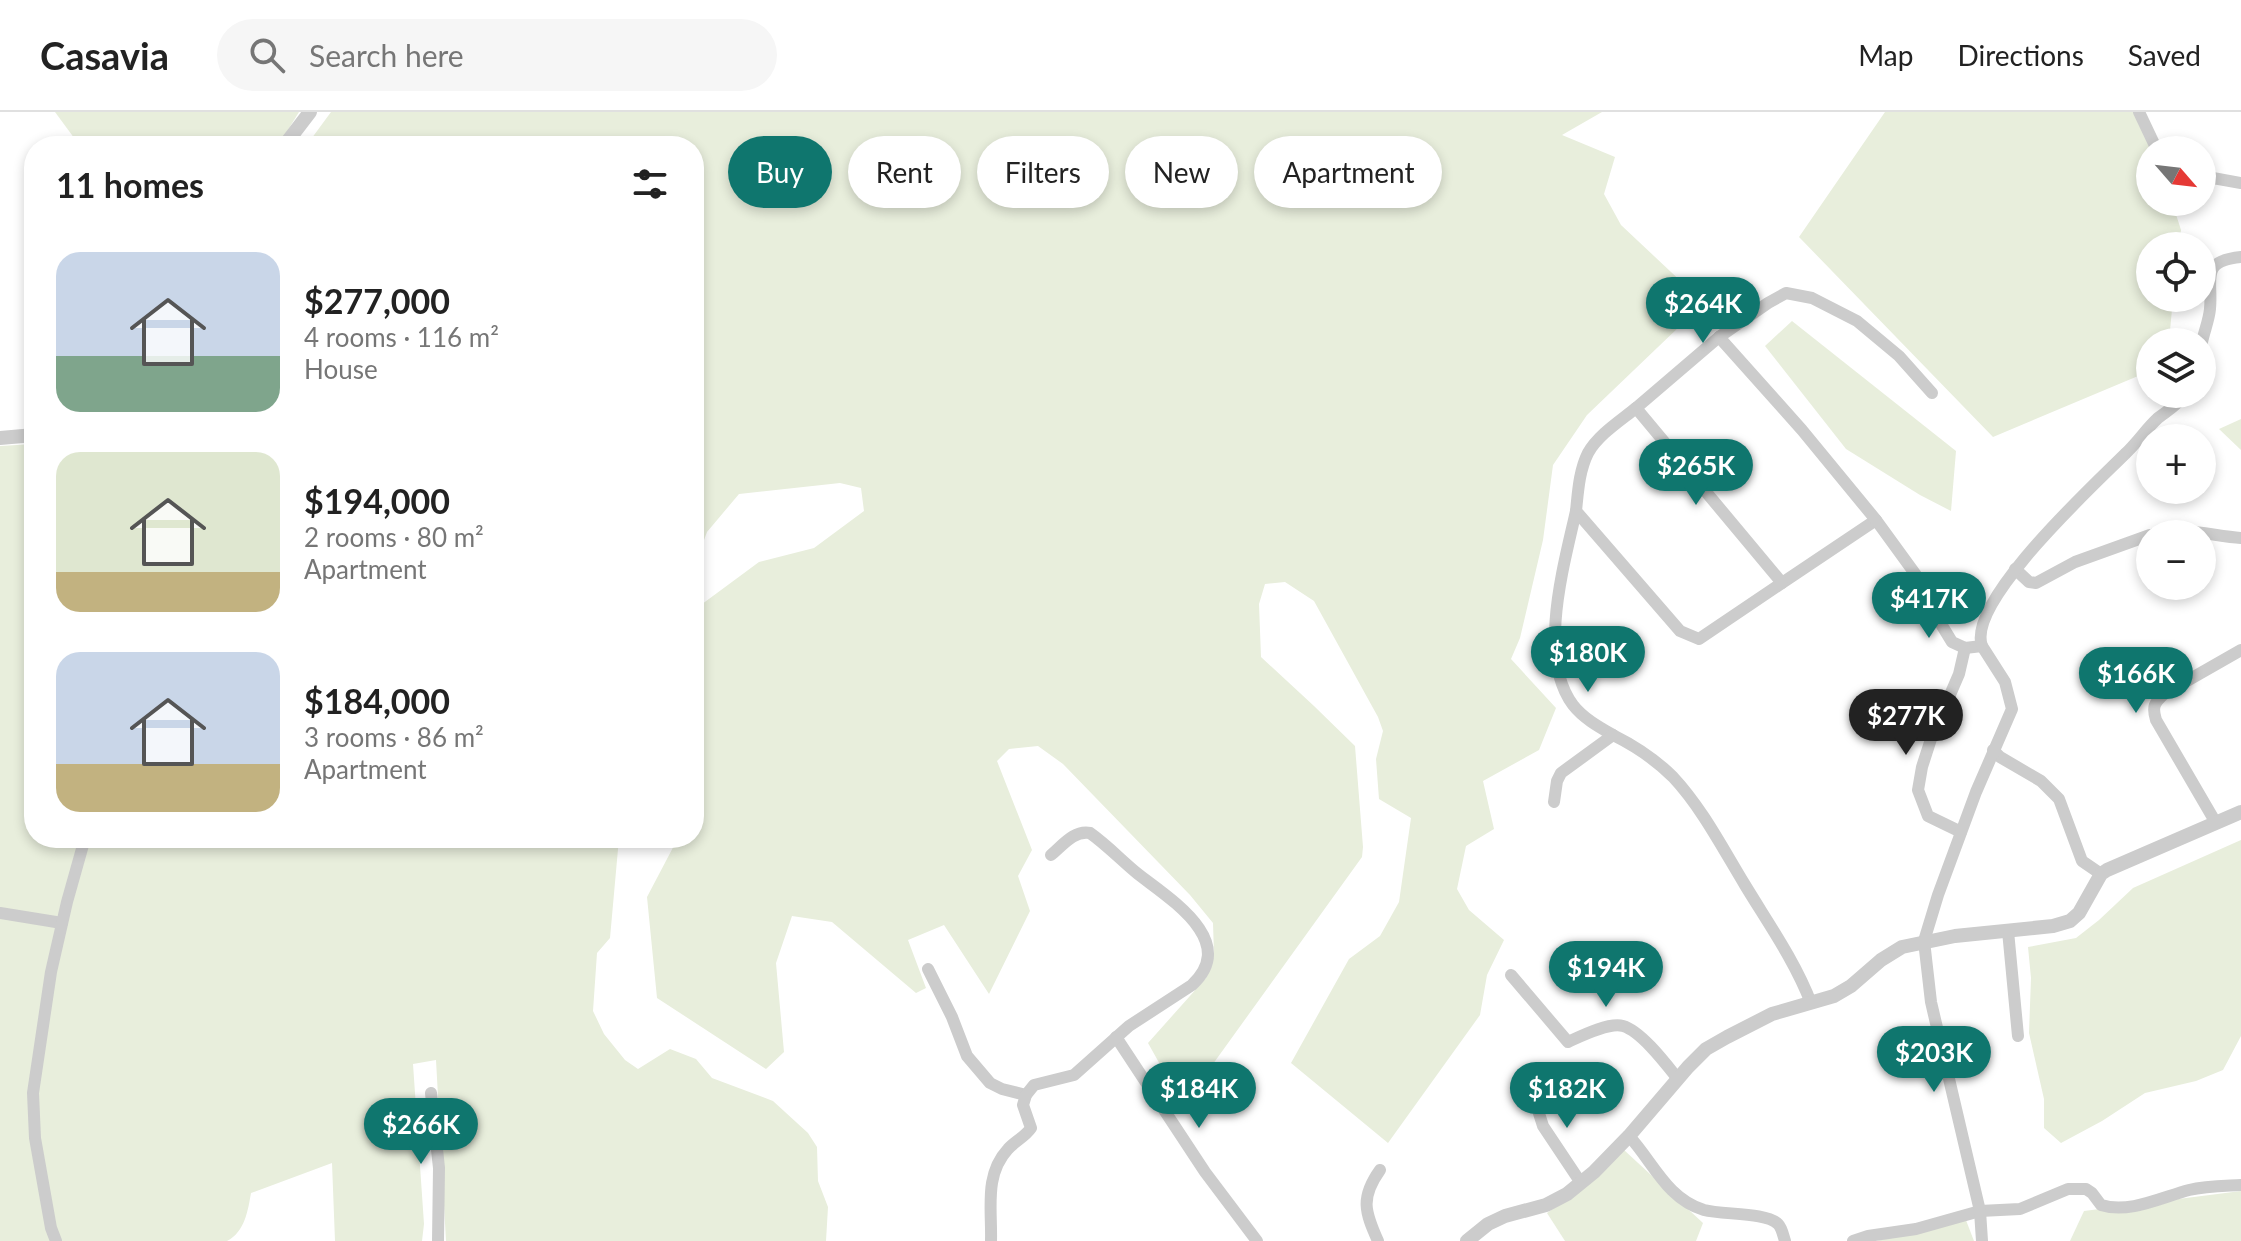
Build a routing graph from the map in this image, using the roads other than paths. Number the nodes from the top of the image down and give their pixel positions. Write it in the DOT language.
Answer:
graph roads {
  1 [pos="310,112"];
  2 [pos="2139,112"];
  3 [pos="292,136"];
  4 [pos="2150,136"];
  5 [pos="2216,179"];
  6 [pos="2241,183"];
  7 [pos="2241,257"];
  8 [pos="2205,328"];
  9 [pos="1719,337"];
  10 [pos="1932,393"];
  11 [pos="1636,408"];
  12 [pos="2172,408"];
  13 [pos="24,436"];
  14 [pos="0,438"];
  15 [pos="1576,511"];
  16 [pos="1876,520"];
  17 [pos="2216,535"];
  18 [pos="2241,538"];
  19 [pos="2136,541"];
  20 [pos="2015,569"];
  21 [pos="1782,583"];
  22 [pos="1982,646"];
  23 [pos="1965,648"];
  24 [pos="2241,650"];
  25 [pos="1613,735"];
  26 [pos="1993,750"];
  27 [pos="1554,802"];
  28 [pos="2241,812"];
  29 [pos="2216,823"];
  30 [pos="1961,832"];
  31 [pos="82,848"];
  32 [pos="1051,855"];
  33 [pos="2101,874"];
  34 [pos="0,913"];
  35 [pos="62,923"];
  36 [pos="2008,931"];
  37 [pos="1924,941"];
  38 [pos="928,969"];
  39 [pos="1511,975"];
  40 [pos="1811,1003"];
  41 [pos="2018,1036"];
  42 [pos="1116,1037"];
  43 [pos="1678,1079"];
  44 [pos="1531,1088"];
  45 [pos="431,1093"];
  46 [pos="1026,1095"];
  47 [pos="1629,1136"];
  48 [pos="1380,1170"];
  49 [pos="1581,1183"];
  50 [pos="2241,1185"];
  51 [pos="1980,1211"];
  52 [pos="1869,1238"];
  53 [pos="56,1241"];
  54 [pos="438,1241"];
  55 [pos="991,1241"];
  56 [pos="1257,1241"];
  57 [pos="1378,1241"];
  58 [pos="1468,1241"];
  59 [pos="1785,1241"];
  60 [pos="1853,1241"];
  61 [pos="1982,1241"];
  1 -- 3 [label="street"];
  2 -- 4 [label="street"];
  5 -- 6 [label="street"];
  7 -- 8 [label="street"];
  9 -- 10 [label="street"];
  9 -- 11 [label="street"];
  9 -- 16 [label="street"];
  11 -- 15 [label="street"];
  11 -- 21 [label="street"];
  12 -- 20 [label="street"];
  13 -- 14 [label="street"];
  15 -- 21 [label="street"];
  15 -- 25 [label="street"];
  16 -- 21 [label="street"];
  16 -- 23 [label="street"];
  17 -- 18 [label="street"];
  19 -- 20 [label="street"];
  20 -- 22 [label="street"];
  22 -- 23 [label="street"];
  22 -- 26 [label="street"];
  23 -- 30 [label="street"];
  24 -- 29 [label="street"];
  25 -- 27 [label="street"];
  25 -- 40 [label="street"];
  26 -- 30 [label="street"];
  26 -- 33 [label="street"];
  28 -- 29 [label="street"];
  29 -- 33 [label="street"];
  30 -- 37 [label="street"];
  31 -- 35 [label="street"];
  32 -- 42 [label="street"];
  33 -- 36 [label="street"];
  34 -- 35 [label="street"];
  35 -- 53 [label="street"];
  36 -- 37 [label="street"];
  36 -- 41 [label="street"];
  37 -- 40 [label="street"];
  37 -- 51 [label="street"];
  38 -- 46 [label="street"];
  39 -- 43 [label="street"];
  40 -- 43 [label="street"];
  42 -- 46 [label="street"];
  42 -- 56 [label="street"];
  43 -- 47 [label="street"];
  44 -- 49 [label="street"];
  45 -- 54 [label="street"];
  46 -- 55 [label="street"];
  47 -- 49 [label="street"];
  47 -- 59 [label="street"];
  48 -- 57 [label="street"];
  49 -- 58 [label="street"];
  50 -- 51 [label="street"];
  51 -- 52 [label="street"];
  51 -- 61 [label="street"];
  52 -- 60 [label="street"];
}
